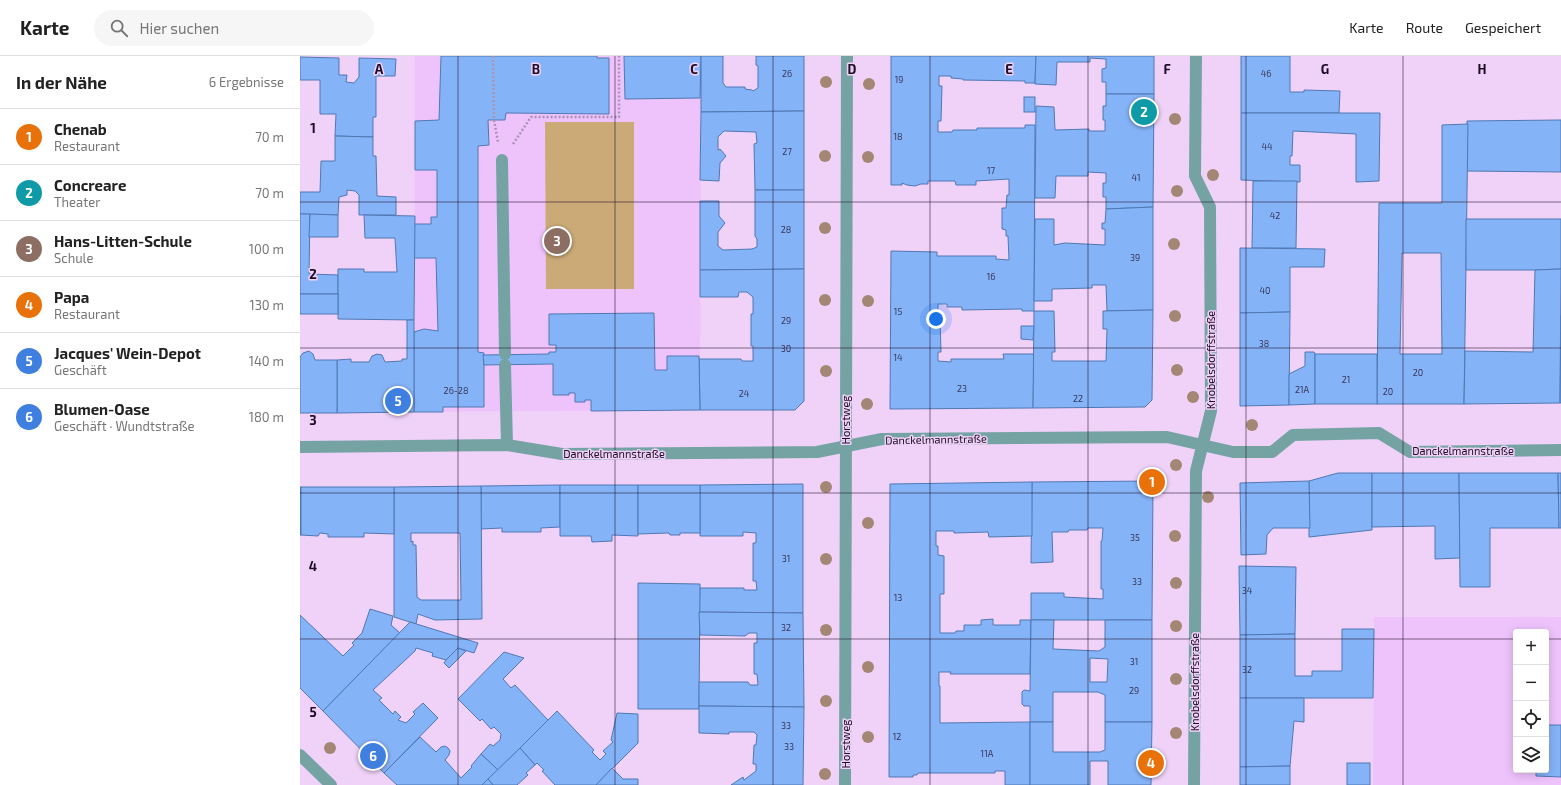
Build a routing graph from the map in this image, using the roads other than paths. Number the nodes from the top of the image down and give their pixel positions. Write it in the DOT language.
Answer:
graph roads {
  1 [pos="847,56"];
  2 [pos="1196,56"];
  3 [pos="502,160"];
  4 [pos="1203,444"];
  5 [pos="507,446"];
  6 [pos="845,446"];
  7 [pos="300,447"];
  8 [pos="1561,450"];
  9 [pos="300,755"];
  10 [pos="330,785"];
  11 [pos="845,785"];
  12 [pos="1194,785"];
  1 -- 6 [label="street, Horstweg"];
  2 -- 4 [label="street, Knobelsdorffstraße"];
  3 -- 5 [label="street"];
  4 -- 6 [label="street, Danckelmannstraße"];
  4 -- 8 [label="street, Danckelmannstraße"];
  4 -- 12 [label="street, Knobelsdorffstraße"];
  5 -- 6 [label="street, Danckelmannstraße"];
  5 -- 7 [label="street, Danckelmannstraße"];
  6 -- 11 [label="street, Horstweg"];
  9 -- 10 [label="street"];
}
